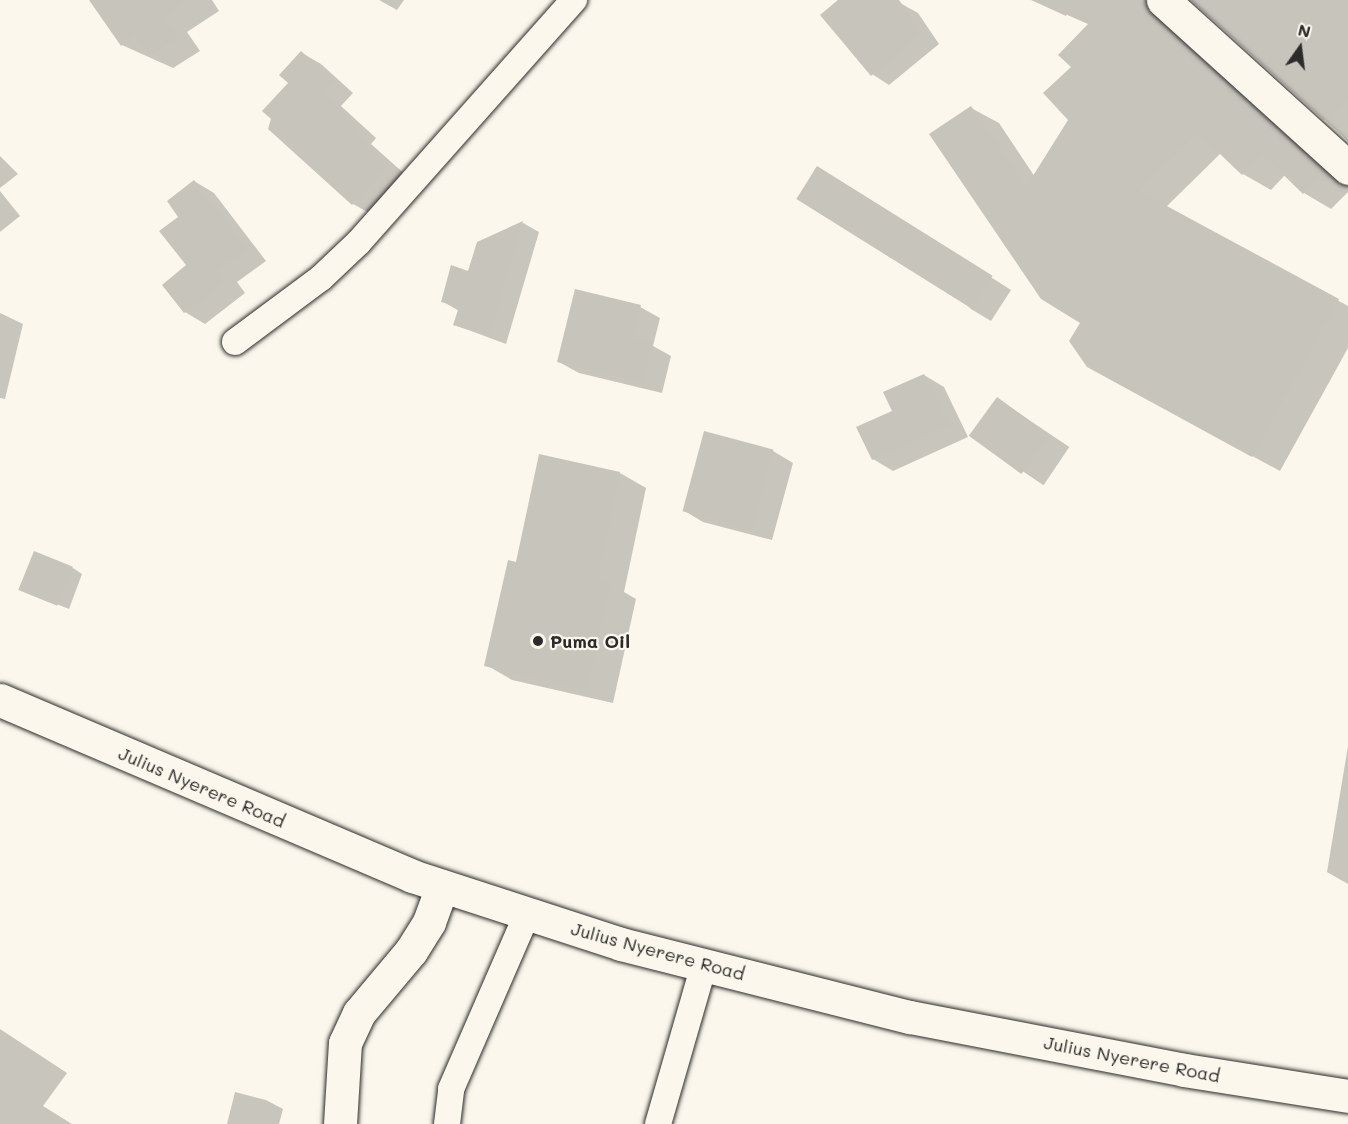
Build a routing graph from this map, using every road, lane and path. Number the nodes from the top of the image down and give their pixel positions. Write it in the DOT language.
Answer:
graph roads {
  1 [pos="574,0"];
  2 [pos="1163,0"];
  3 [pos="1348,168"];
  4 [pos="235,342"];
  5 [pos="0,700"];
  6 [pos="442,886"];
  7 [pos="526,914"];
  8 [pos="704,965"];
  9 [pos="1348,1096"];
  10 [pos="340,1124"];
  11 [pos="447,1124"];
  12 [pos="658,1124"];
  1 -- 4 [label="lane"];
  2 -- 3 [label="main road"];
  5 -- 6 [label="main road, Julius Nyerere Road"];
  6 -- 7 [label="main road, Julius Nyerere Road"];
  6 -- 10 [label="main road"];
  7 -- 8 [label="main road, Julius Nyerere Road"];
  7 -- 11 [label="lane"];
  8 -- 9 [label="main road, Julius Nyerere Road"];
  8 -- 12 [label="lane"];
}
